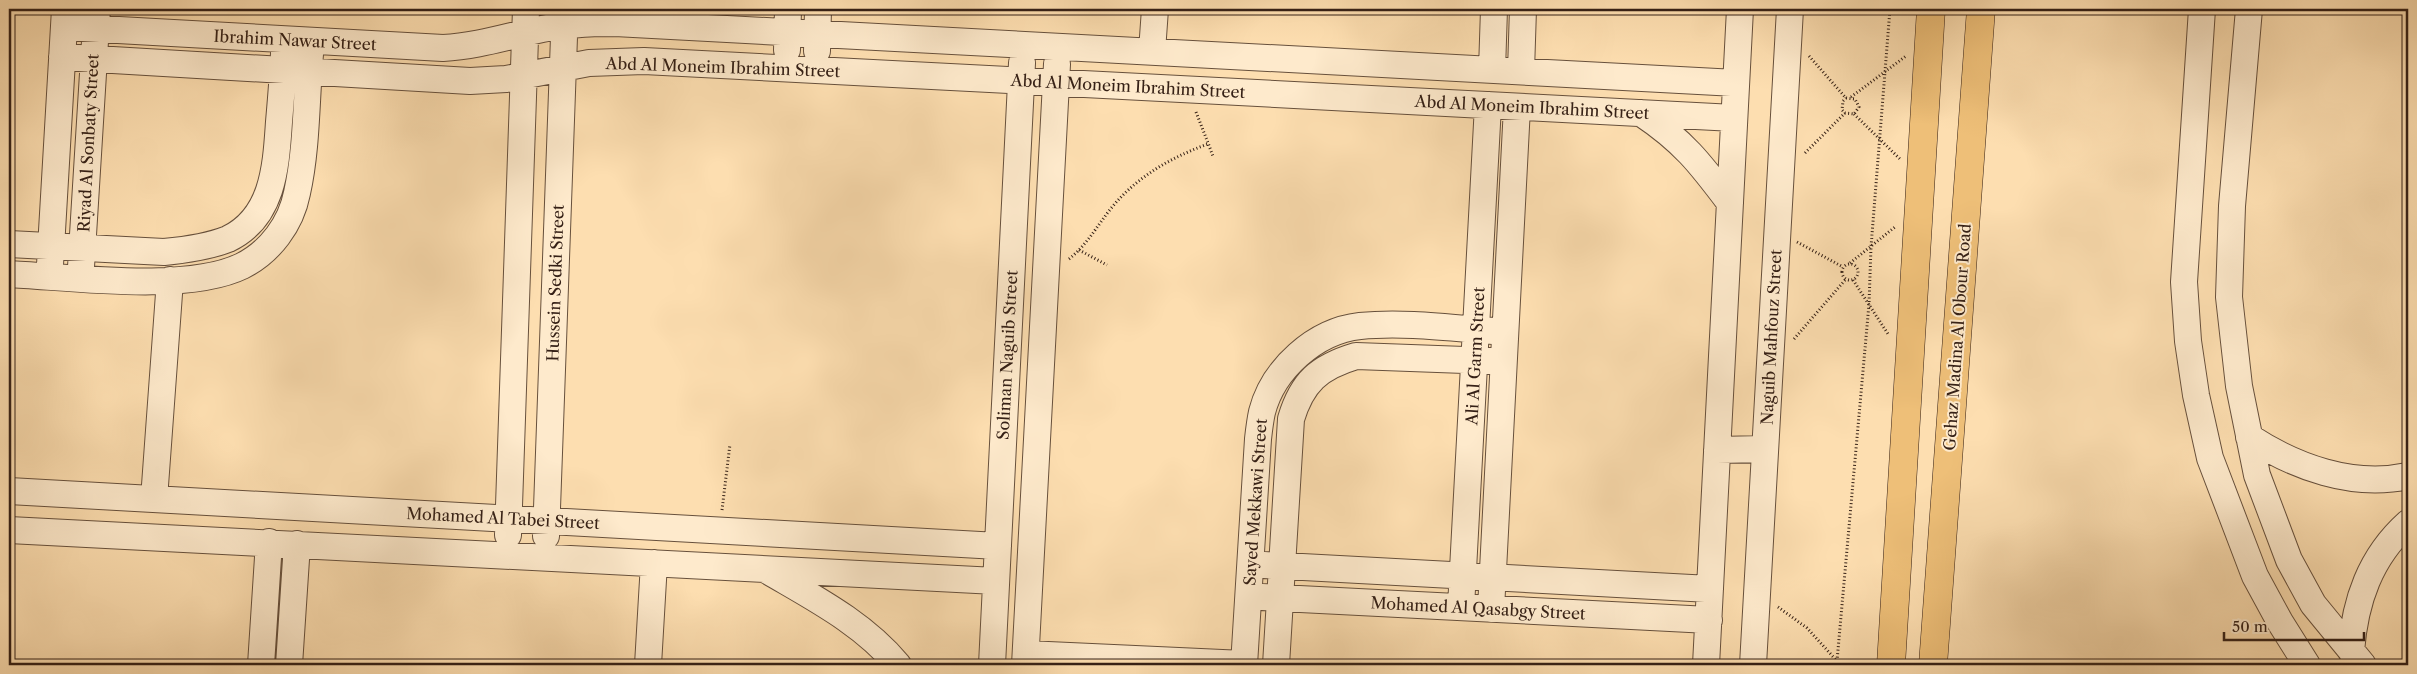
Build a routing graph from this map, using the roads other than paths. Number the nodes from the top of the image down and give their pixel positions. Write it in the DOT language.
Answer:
graph roads {
  1 [pos="1154,9"];
  2 [pos="1494,9"];
  3 [pos="1523,9"];
  4 [pos="1740,9"];
  5 [pos="1931,9"];
  6 [pos="1980,9"];
  7 [pos="2202,9"];
  8 [pos="2249,9"];
  9 [pos="565,17"];
  10 [pos="65,18"];
  11 [pos="96,19"];
  12 [pos="788,20"];
  13 [pos="526,21"];
  14 [pos="818,21"];
  15 [pos="1789,21"];
  16 [pos="285,40"];
  17 [pos="311,41"];
  18 [pos="1022,45"];
  19 [pos="1058,47"];
  20 [pos="1152,52"];
  21 [pos="62,57"];
  22 [pos="94,59"];
  23 [pos="562,67"];
  24 [pos="786,68"];
  25 [pos="816,69"];
  26 [pos="1492,70"];
  27 [pos="283,71"];
  28 [pos="1521,71"];
  29 [pos="308,72"];
  30 [pos="523,75"];
  31 [pos="1021,81"];
  32 [pos="1056,82"];
  33 [pos="1736,83"];
  34 [pos="1488,105"];
  35 [pos="1517,106"];
  36 [pos="1640,113"];
  37 [pos="1734,118"];
  38 [pos="1730,203"];
  39 [pos="9,244"];
  40 [pos="51,247"];
  41 [pos="82,249"];
  42 [pos="9,274"];
  43 [pos="49,276"];
  44 [pos="80,278"];
  45 [pos="170,280"];
  46 [pos="1476,330"];
  47 [pos="1505,332"];
  48 [pos="1474,360"];
  49 [pos="1504,361"];
  50 [pos="2249,437"];
  51 [pos="1765,449"];
  52 [pos="1717,450"];
  53 [pos="2408,476"];
  54 [pos="9,491"];
  55 [pos="154,499"];
  56 [pos="508,519"];
  57 [pos="547,520"];
  58 [pos="2408,523"];
  59 [pos="1032,526"];
  60 [pos="9,530"];
  61 [pos="998,536"];
  62 [pos="269,542"];
  63 [pos="297,544"];
  64 [pos="508,555"];
  65 [pos="545,557"];
  66 [pos="654,563"];
  67 [pos="1250,564"];
  68 [pos="1282,566"];
  69 [pos="763,568"];
  70 [pos="1463,576"];
  71 [pos="1492,577"];
  72 [pos="996,581"];
  73 [pos="1710,589"];
  74 [pos="1248,596"];
  75 [pos="1280,598"];
  76 [pos="1462,607"];
  77 [pos="1491,609"];
  78 [pos="1709,620"];
  79 [pos="2357,658"];
  80 [pos="1892,659"];
  81 [pos="1026,660"];
  82 [pos="1933,662"];
  83 [pos="1244,664"];
  84 [pos="261,665"];
  85 [pos="289,665"];
  86 [pos="648,665"];
  87 [pos="898,665"];
  88 [pos="992,665"];
  89 [pos="1276,665"];
  90 [pos="1706,665"];
  91 [pos="1754,665"];
  92 [pos="2307,665"];
  1 -- 20 [label="street"];
  2 -- 26 [label="street"];
  3 -- 28 [label="street"];
  4 -- 33 [label="street"];
  5 -- 80 [label="main road"];
  6 -- 82 [label="main road, Gehaz Madina Al Obour Road"];
  7 -- 92 [label="street"];
  8 -- 50 [label="street"];
  9 -- 12 [label="street"];
  9 -- 13 [label="street"];
  9 -- 23 [label="street, Hussein Sedki Street"];
  10 -- 11 [label="street, Ibrahim Nawar Street"];
  10 -- 21 [label="street, Riyad Al Sonbaty Street"];
  11 -- 16 [label="street, Ibrahim Nawar Street"];
  11 -- 22 [label="street, Riyad Al Sonbaty Street"];
  12 -- 14 [label="street"];
  12 -- 24 [label="street"];
  13 -- 17 [label="street, Ibrahim Nawar Street"];
  13 -- 30 [label="street"];
  14 -- 18 [label="street"];
  14 -- 25 [label="street"];
  15 -- 51 [label="street, Naguib Mahfouz Street"];
  16 -- 17 [label="street, Ibrahim Nawar Street"];
  16 -- 27 [label="street"];
  17 -- 29 [label="street"];
  18 -- 19 [label="street"];
  18 -- 31 [label="street, Soliman Naguib Street"];
  19 -- 20 [label="street"];
  19 -- 32 [label="street"];
  20 -- 26 [label="street"];
  21 -- 22 [label="street, Ibrahim Nawar Street"];
  21 -- 40 [label="street, Riyad Al Sonbaty Street"];
  22 -- 27 [label="street, Ibrahim Nawar Street"];
  22 -- 41 [label="street, Riyad Al Sonbaty Street"];
  23 -- 24 [label="street, Abd Al Moneim Ibrahim Street"];
  23 -- 30 [label="street, Abd Al Moneim Ibrahim Street"];
  23 -- 57 [label="street, Hussein Sedki Street"];
  24 -- 25 [label="street, Abd Al Moneim Ibrahim Street"];
  25 -- 31 [label="street, Abd Al Moneim Ibrahim Street"];
  26 -- 28 [label="street"];
  27 -- 29 [label="street, Ibrahim Nawar Street"];
  27 -- 41 [label="street"];
  28 -- 33 [label="street"];
  29 -- 30 [label="street, Ibrahim Nawar Street"];
  29 -- 45 [label="street"];
  30 -- 56 [label="street"];
  31 -- 32 [label="street, Abd Al Moneim Ibrahim Street"];
  31 -- 61 [label="street, Soliman Naguib Street"];
  32 -- 34 [label="street, Abd Al Moneim Ibrahim Street"];
  32 -- 59 [label="street"];
  33 -- 37 [label="street"];
  34 -- 35 [label="street, Abd Al Moneim Ibrahim Street"];
  34 -- 46 [label="street, Ali Al Garm Street"];
  35 -- 36 [label="street, Abd Al Moneim Ibrahim Street"];
  35 -- 47 [label="street, Ali Al Garm Street"];
  36 -- 37 [label="street, Abd Al Moneim Ibrahim Street"];
  36 -- 38 [label="street"];
  37 -- 38 [label="street"];
  38 -- 52 [label="street"];
  39 -- 40 [label="street"];
  40 -- 41 [label="street"];
  40 -- 43 [label="street, Riyad Al Sonbaty Street"];
  41 -- 44 [label="street, Riyad Al Sonbaty Street"];
  42 -- 43 [label="street"];
  43 -- 44 [label="street"];
  44 -- 45 [label="street"];
  45 -- 55 [label="street"];
  46 -- 47 [label="street, Sayed Mekkawi Street"];
  46 -- 48 [label="street, Ali Al Garm Street"];
  46 -- 67 [label="street, Sayed Mekkawi Street"];
  47 -- 49 [label="street, Ali Al Garm Street"];
  48 -- 49 [label="street, Sayed Mekkawi Street"];
  48 -- 68 [label="street, Sayed Mekkawi Street"];
  48 -- 70 [label="street, Ali Al Garm Street"];
  49 -- 71 [label="street, Ali Al Garm Street"];
  50 -- 53 [label="street"];
  50 -- 79 [label="street"];
  51 -- 52 [label="street"];
  51 -- 91 [label="street, Naguib Mahfouz Street"];
  52 -- 73 [label="street"];
  54 -- 55 [label="street, Mohamed Al Tabei Street"];
  55 -- 56 [label="street, Mohamed Al Tabei Street"];
  56 -- 57 [label="street, Mohamed Al Tabei Street"];
  56 -- 64 [label="street"];
  57 -- 61 [label="street, Mohamed Al Tabei Street"];
  57 -- 65 [label="street, Hussein Sedki Street"];
  58 -- 79 [label="street"];
  59 -- 61 [label="street, Mohamed Al Tabei Street"];
  59 -- 81 [label="street"];
  60 -- 62 [label="street"];
  61 -- 72 [label="street, Soliman Naguib Street"];
  62 -- 63 [label="street"];
  62 -- 84 [label="street"];
  63 -- 64 [label="street"];
  63 -- 85 [label="street"];
  64 -- 65 [label="street"];
  65 -- 66 [label="street"];
  66 -- 69 [label="street"];
  66 -- 86 [label="street"];
  67 -- 68 [label="street, Mohamed Al Qasabgy Street"];
  67 -- 74 [label="street, Sayed Mekkawi Street"];
  68 -- 70 [label="street, Mohamed Al Qasabgy Street"];
  68 -- 75 [label="street, Sayed Mekkawi Street"];
  69 -- 72 [label="street"];
  69 -- 87 [label="street"];
  70 -- 71 [label="street, Mohamed Al Qasabgy Street"];
  70 -- 76 [label="street, Ali Al Garm Street"];
  71 -- 73 [label="street, Mohamed Al Qasabgy Street"];
  71 -- 77 [label="street, Ali Al Garm Street"];
  72 -- 88 [label="street, Soliman Naguib Street"];
  73 -- 78 [label="street"];
  74 -- 75 [label="street, Mohamed Al Qasabgy Street"];
  74 -- 83 [label="street, Sayed Mekkawi Street"];
  75 -- 76 [label="street, Mohamed Al Qasabgy Street"];
  75 -- 89 [label="street, Sayed Mekkawi Street"];
  76 -- 77 [label="street, Mohamed Al Qasabgy Street"];
  77 -- 78 [label="street, Mohamed Al Qasabgy Street"];
  78 -- 90 [label="street"];
  80 -- 82 [label="main road"];
  81 -- 83 [label="street"];
}
